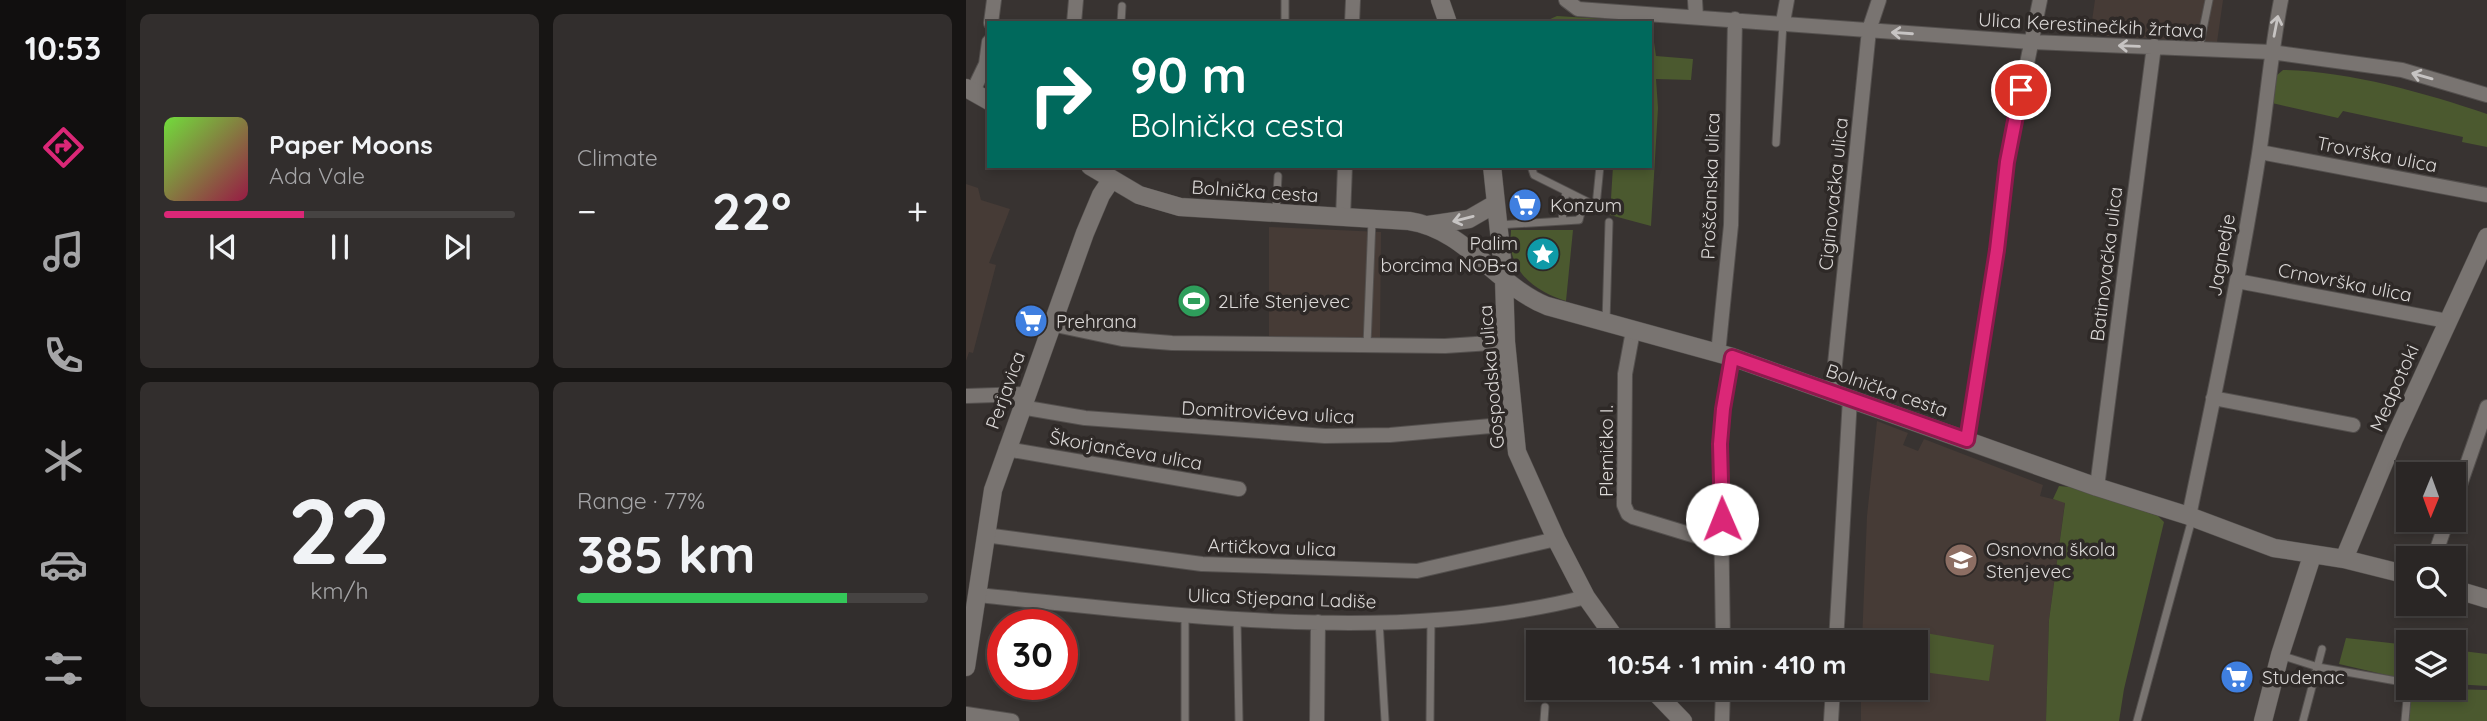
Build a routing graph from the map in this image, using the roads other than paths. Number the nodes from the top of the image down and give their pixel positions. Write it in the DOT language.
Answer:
graph roads {
  1 [pos="994,0"];
  2 [pos="1076,0"];
  3 [pos="1285,0"];
  4 [pos="1353,0"];
  5 [pos="1440,0"];
  6 [pos="1566,0"];
  7 [pos="1695,0"];
  8 [pos="1787,0"];
  9 [pos="1879,0"];
  10 [pos="2040,0"];
  11 [pos="2209,0"];
  12 [pos="2281,0"];
  13 [pos="1122,5"];
  14 [pos="1696,17"];
  15 [pos="1285,19"];
  16 [pos="1735,19"];
  17 [pos="991,21"];
  18 [pos="1074,21"];
  19 [pos="1121,21"];
  20 [pos="1352,21"];
  21 [pos="1447,21"];
  22 [pos="1783,22"];
  23 [pos="1870,30"];
  24 [pos="2031,42"];
  25 [pos="2154,46"];
  26 [pos="2199,50"];
  27 [pos="2271,52"];
  28 [pos="987,57"];
  29 [pos="976,93"];
  30 [pos="2487,95"];
  31 [pos="1776,142"];
  32 [pos="2260,152"];
  33 [pos="1093,168"];
  34 [pos="1345,168"];
  35 [pos="1492,168"];
  36 [pos="1532,168"];
  37 [pos="1600,168"];
  38 [pos="1278,176"];
  39 [pos="1111,180"];
  40 [pos="1566,191"];
  41 [pos="2487,195"];
  42 [pos="1584,201"];
  43 [pos="1495,204"];
  44 [pos="1276,213"];
  45 [pos="1343,218"];
  46 [pos="1372,219"];
  47 [pos="1562,219"];
  48 [pos="1609,222"];
  49 [pos="1428,225"];
  50 [pos="1497,226"];
  51 [pos="2487,237"];
  52 [pos="1504,278"];
  53 [pos="2237,281"];
  54 [pos="2447,321"];
  55 [pos="1605,323"];
  56 [pos="1051,324"];
  57 [pos="1633,331"];
  58 [pos="1506,342"];
  59 [pos="1367,345"];
  60 [pos="1725,355"];
  61 [pos="966,396"];
  62 [pos="1841,396"];
  63 [pos="2213,398"];
  64 [pos="1023,400"];
  65 [pos="2487,408"];
  66 [pos="1513,424"];
  67 [pos="2353,425"];
  68 [pos="1967,440"];
  69 [pos="1006,449"];
  70 [pos="2466,468"];
  71 [pos="2097,487"];
  72 [pos="1239,489"];
  73 [pos="2191,517"];
  74 [pos="985,535"];
  75 [pos="1556,539"];
  76 [pos="1722,544"];
  77 [pos="2312,556"];
  78 [pos="2344,559"];
  79 [pos="2396,573"];
  80 [pos="2466,593"];
  81 [pos="977,595"];
  82 [pos="1586,597"];
  83 [pos="2487,599"];
  84 [pos="1185,615"];
  85 [pos="1237,618"];
  86 [pos="1431,620"];
  87 [pos="1379,621"];
  88 [pos="1318,622"];
  89 [pos="1609,630"];
  90 [pos="1723,630"];
  91 [pos="1836,630"];
  92 [pos="2322,649"];
  93 [pos="2280,655"];
  94 [pos="966,667"];
  95 [pos="2318,667"];
  96 [pos="2396,683"];
  97 [pos="1663,700"];
  98 [pos="1723,700"];
  99 [pos="1832,700"];
  100 [pos="2407,700"];
  101 [pos="1545,707"];
  102 [pos="966,714"];
  103 [pos="1384,720"];
  104 [pos="1013,721"];
  105 [pos="1185,721"];
  106 [pos="1239,721"];
  107 [pos="1317,721"];
  108 [pos="1430,721"];
  109 [pos="1544,721"];
  110 [pos="1684,721"];
  111 [pos="1722,721"];
  112 [pos="1831,721"];
  113 [pos="2137,721"];
  114 [pos="2263,721"];
  115 [pos="2303,721"];
  116 [pos="2405,721"];
  1 -- 17 [label="street"];
  2 -- 18 [label="street"];
  3 -- 15 [label="lane"];
  4 -- 20 [label="street"];
  5 -- 21 [label="street"];
  6 -- 14 [label="street, Ulica Kerestinečkih žrtava"];
  7 -- 14 [label="street"];
  8 -- 22 [label="street"];
  9 -- 23 [label="street, Ciginovačka ulica"];
  10 -- 24 [label="street"];
  11 -- 26 [label="lane"];
  27 -- 12 [label="street, Jagnedje, one-way"];
  13 -- 19 [label="lane"];
  14 -- 16 [label="street, Ulica Kerestinečkih žrtava"];
  16 -- 22 [label="street, Ulica Kerestinečkih žrtava"];
  16 -- 60 [label="street, Proščanska ulica"];
  22 -- 23 [label="street, Ulica Kerestinečkih žrtava"];
  22 -- 31 [label="lane"];
  24 -- 23 [label="street, Ulica Kerestinečkih žrtava, one-way"];
  23 -- 62 [label="street, Ciginovačka ulica"];
  25 -- 24 [label="street, Ulica Kerestinečkih žrtava, one-way"];
  24 -- 68 [label="street"];
  25 -- 26 [label="street, Ulica Kerestinečkih žrtava"];
  25 -- 71 [label="street, Batinovačka ulica"];
  26 -- 27 [label="street, Ulica Kerestinečkih žrtava"];
  30 -- 27 [label="street, Ulica Kerestinečkih žrtava, one-way"];
  27 -- 32 [label="street, Jagnedje"];
  28 -- 29 [label="street"];
  32 -- 41 [label="street, Trovrška ulica"];
  32 -- 53 [label="street, Jagnedje"];
  33 -- 39 [label="street, Bolnička cesta"];
  34 -- 45 [label="street, Bolnička cesta"];
  35 -- 43 [label="street, Gospodska ulica"];
  36 -- 40 [label="lane"];
  37 -- 42 [label="lane"];
  38 -- 44 [label="lane"];
  39 -- 44 [label="street, Bolnička cesta"];
  39 -- 56 [label="street, Perjavica"];
  40 -- 42 [label="lane"];
  40 -- 47 [label="lane"];
  42 -- 47 [label="lane"];
  43 -- 49 [label="street, one-way"];
  43 -- 50 [label="street, Gospodska ulica"];
  44 -- 45 [label="street, Bolnička cesta"];
  45 -- 46 [label="street, Bolnička cesta"];
  46 -- 49 [label="street, Bolnička cesta"];
  46 -- 59 [label="lane"];
  47 -- 50 [label="lane"];
  48 -- 55 [label="lane"];
  49 -- 52 [label="street, Bolnička cesta"];
  50 -- 52 [label="street, Gospodska ulica"];
  51 -- 54 [label="street, Medpotoki"];
  52 -- 55 [label="street, Bolnička cesta"];
  52 -- 58 [label="street, Gospodska ulica"];
  53 -- 54 [label="street, Crnovrška ulica"];
  53 -- 63 [label="street, Jagnedje"];
  54 -- 78 [label="street, Medpotoki"];
  55 -- 57 [label="street, Bolnička cesta"];
  56 -- 59 [label="street"];
  56 -- 64 [label="street, Perjavica"];
  57 -- 60 [label="street, Bolnička cesta"];
  57 -- 76 [label="street, Plemičko I."];
  58 -- 59 [label="street"];
  58 -- 66 [label="street, Gospodska ulica"];
  60 -- 62 [label="street, Bolnička cesta"];
  60 -- 76 [label="street, Proščanska ulica"];
  61 -- 64 [label="street, Domitrovićeva ulica"];
  62 -- 68 [label="street, Bolnička cesta"];
  62 -- 91 [label="street, Ciginovačka ulica"];
  63 -- 67 [label="street"];
  63 -- 73 [label="street, Jagnedje"];
  64 -- 66 [label="street, Domitrovićeva ulica"];
  64 -- 69 [label="street, Perjavica"];
  65 -- 70 [label="street"];
  66 -- 75 [label="street, Gospodska ulica"];
  68 -- 71 [label="street, Bolnička cesta"];
  69 -- 72 [label="street, Škorjančeva ulica"];
  69 -- 74 [label="street, Perjavica"];
  71 -- 73 [label="street, Bolnička cesta"];
  73 -- 77 [label="street, Bolnička cesta"];
  73 -- 113 [label="lane"];
  74 -- 75 [label="street, Artičkova ulica"];
  74 -- 81 [label="street, Perjavica"];
  75 -- 82 [label="street, Gospodska ulica"];
  76 -- 90 [label="street, Proščanska ulica"];
  77 -- 78 [label="street, Bolnička cesta"];
  77 -- 93 [label="street"];
  78 -- 79 [label="street, Bolnička cesta"];
  80 -- 83 [label="street"];
  81 -- 84 [label="street, Ulica Stjepana Ladiše"];
  81 -- 94 [label="street, Perjavica"];
  82 -- 86 [label="street, Ulica Stjepana Ladiše"];
  82 -- 89 [label="street, Gospodska ulica"];
  84 -- 85 [label="street, Ulica Stjepana Ladiše"];
  84 -- 105 [label="lane"];
  85 -- 88 [label="street, Ulica Stjepana Ladiše"];
  85 -- 106 [label="lane"];
  86 -- 87 [label="street, Ulica Stjepana Ladiše"];
  86 -- 108 [label="lane"];
  87 -- 88 [label="street, Ulica Stjepana Ladiše"];
  87 -- 103 [label="lane"];
  88 -- 107 [label="street"];
  92 -- 95 [label="lane"];
  93 -- 95 [label="lane"];
  93 -- 114 [label="street"];
  95 -- 96 [label="lane"];
  95 -- 115 [label="lane"];
  97 -- 110 [label="street"];
  98 -- 111 [label="street"];
  99 -- 112 [label="street"];
  100 -- 116 [label="lane"];
  101 -- 109 [label="lane"];
  102 -- 104 [label="street"];
}
